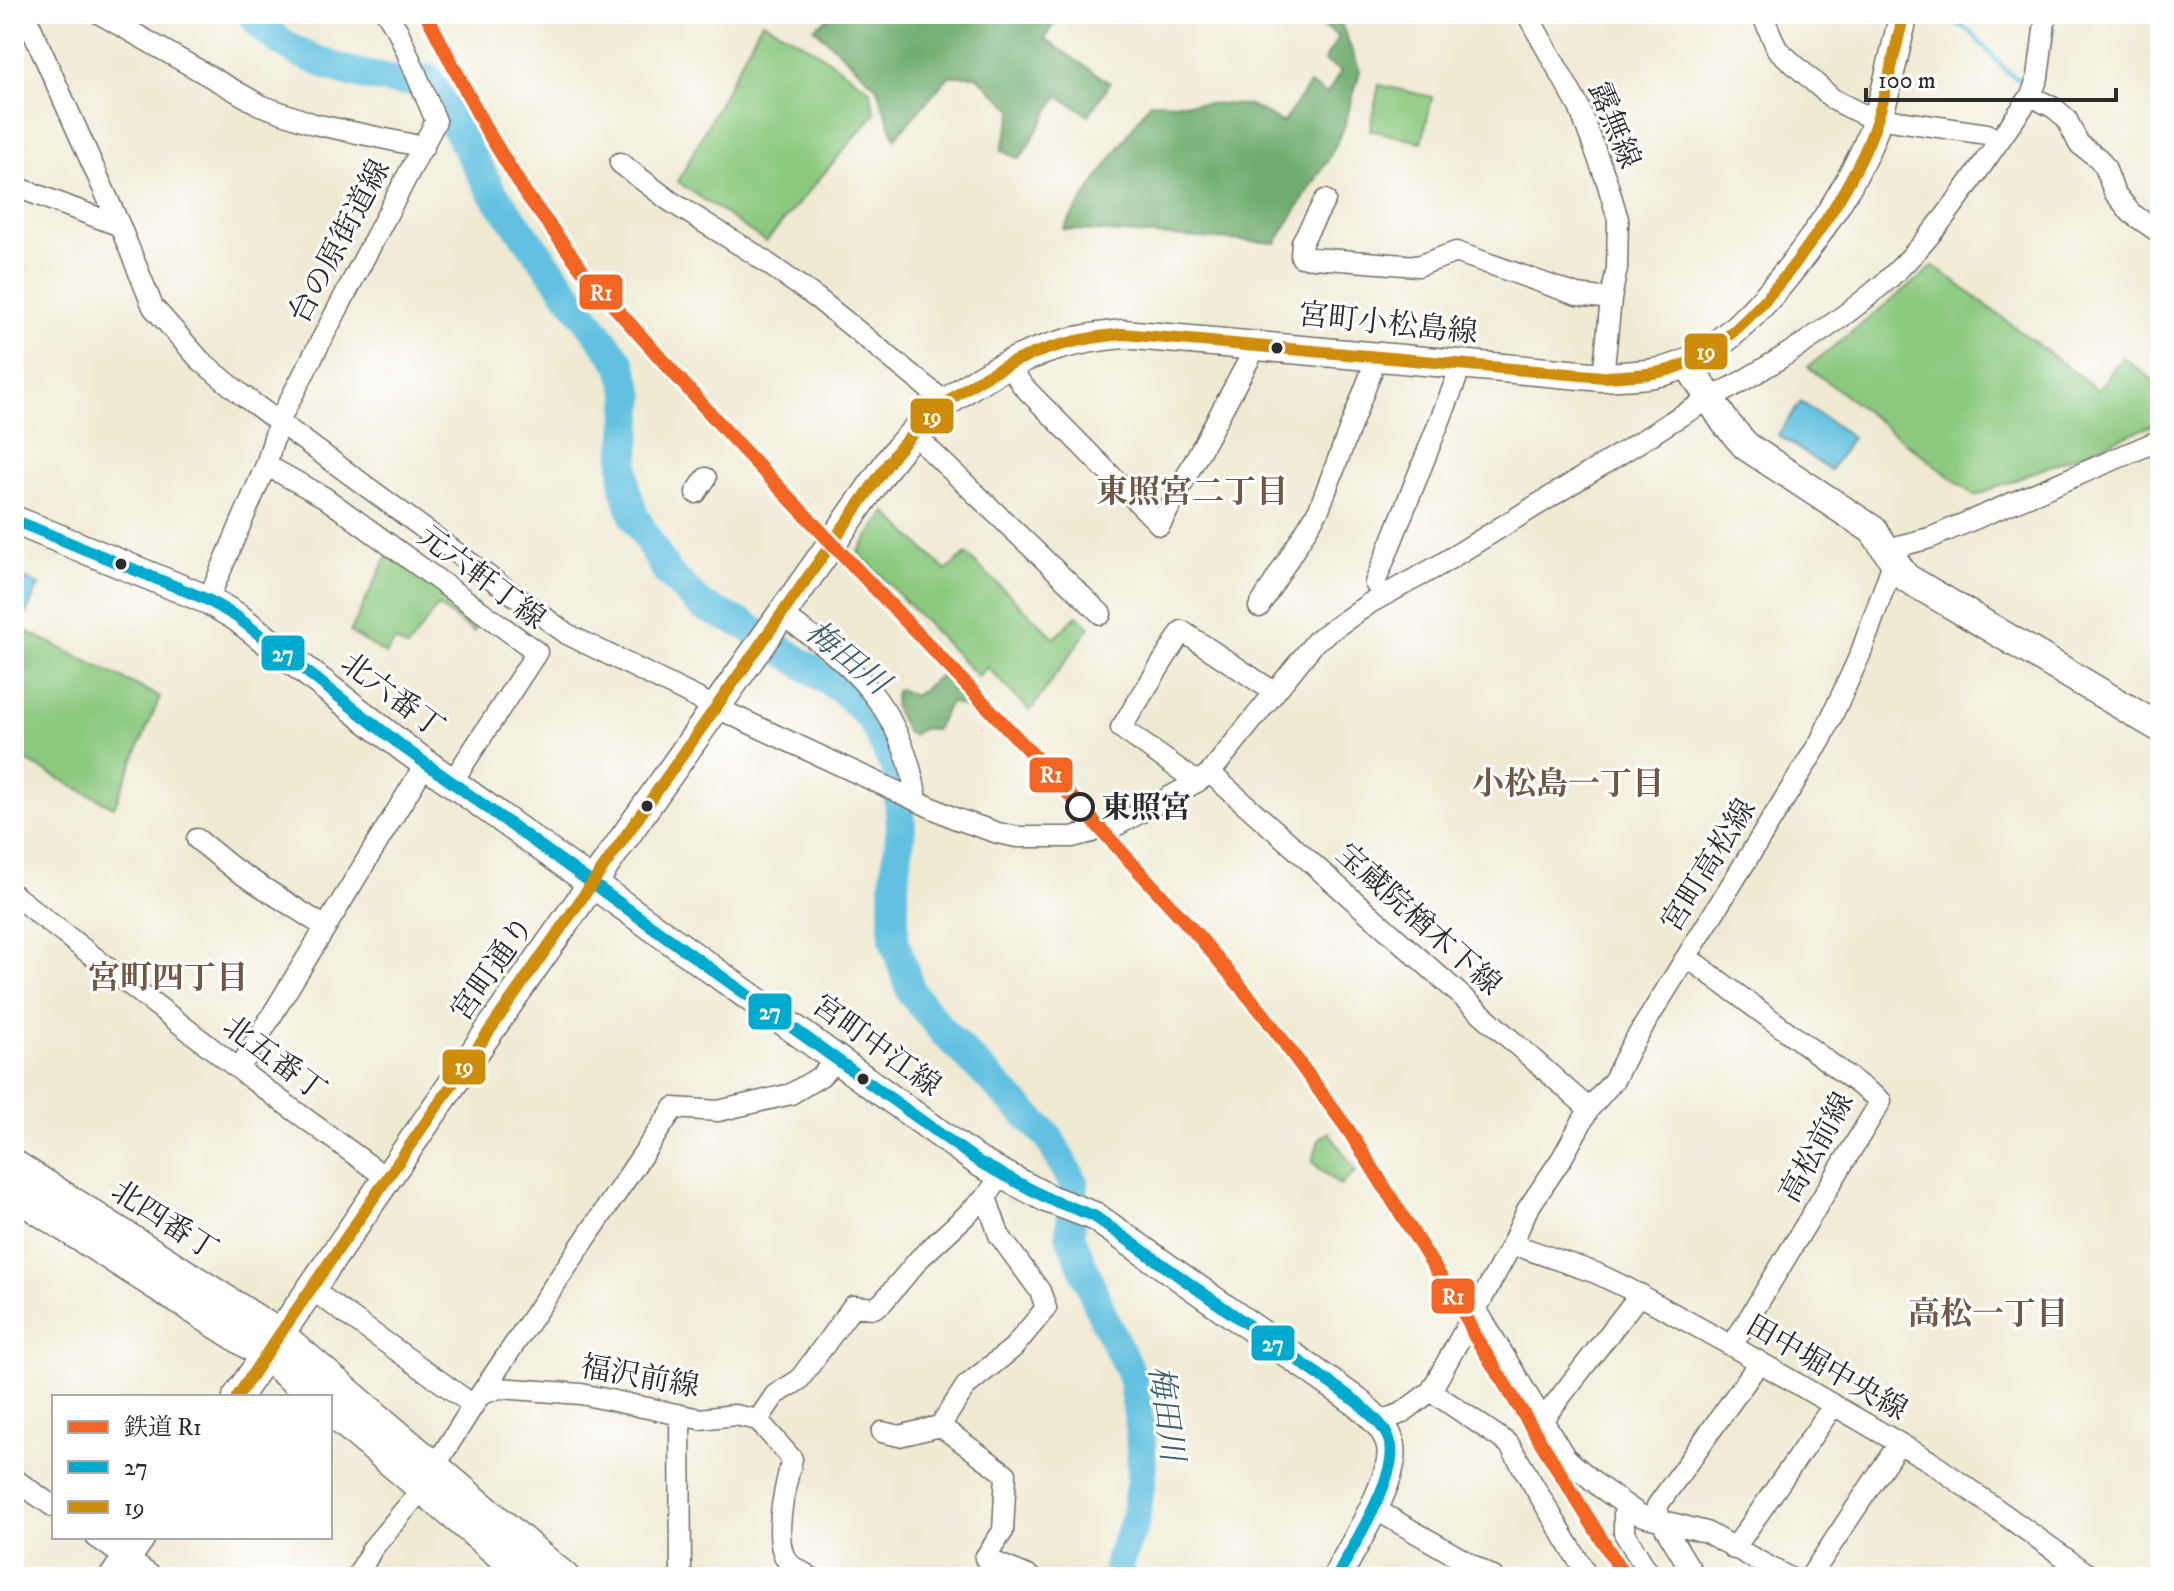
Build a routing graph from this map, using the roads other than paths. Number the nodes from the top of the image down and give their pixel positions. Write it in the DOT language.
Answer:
graph roads {
  1 [pos="25,14"];
  2 [pos="100,14"];
  3 [pos="387,14"];
  4 [pos="1527,14"];
  5 [pos="1762,14"];
  6 [pos="1904,14"];
  7 [pos="2046,14"];
  8 [pos="2031,96"];
  9 [pos="1877,118"];
  10 [pos="1997,141"];
  11 [pos="424,147"];
  12 [pos="620,163"];
  13 [pos="14,186"];
  14 [pos="1325,200"];
  15 [pos="120,226"];
  16 [pos="2160,233"];
  17 [pos="1611,299"];
  18 [pos="1257,345"];
  19 [pos="1374,357"];
  20 [pos="1687,363"];
  21 [pos="1009,364"];
  22 [pos="1458,365"];
  23 [pos="1603,377"];
  24 [pos="1710,399"];
  25 [pos="945,402"];
  26 [pos="279,421"];
  27 [pos="914,431"];
  28 [pos="2160,440"];
  29 [pos="266,465"];
  30 [pos="14,520"];
  31 [pos="1894,559"];
  32 [pos="1383,596"];
  33 [pos="208,600"];
  34 [pos="1259,607"];
  35 [pos="1101,614"];
  36 [pos="779,616"];
  37 [pos="1274,692"];
  38 [pos="717,708"];
  39 [pos="2160,728"];
  40 [pos="426,763"];
  41 [pos="1204,778"];
  42 [pos="452,782"];
  43 [pos="915,799"];
  44 [pos="1114,827"];
  45 [pos="1092,832"];
  46 [pos="197,839"];
  47 [pos="592,882"];
  48 [pos="14,895"];
  49 [pos="325,927"];
  50 [pos="1687,957"];
  51 [pos="838,1058"];
  52 [pos="239,1069"];
  53 [pos="1589,1109"];
  54 [pos="14,1164"];
  55 [pos="388,1179"];
  56 [pos="994,1186"];
  57 [pos="14,1195"];
  58 [pos="1512,1244"];
  59 [pos="311,1289"];
  60 [pos="1640,1294"];
  61 [pos="1476,1309"];
  62 [pos="272,1345"];
  63 [pos="1732,1346"];
  64 [pos="1759,1363"];
  65 [pos="1431,1391"];
  66 [pos="238,1395"];
  67 [pos="312,1395"];
  68 [pos="331,1395"];
  69 [pos="332,1396"];
  70 [pos="477,1400"];
  71 [pos="1833,1406"];
  72 [pos="332,1412"];
  73 [pos="680,1415"];
  74 [pos="1544,1418"];
  75 [pos="758,1420"];
  76 [pos="1379,1422"];
  77 [pos="940,1426"];
  78 [pos="882,1432"];
  79 [pos="1899,1443"];
  80 [pos="428,1478"];
  81 [pos="14,1479"];
  82 [pos="1624,1504"];
  83 [pos="52,1506"];
  84 [pos="1373,1508"];
  85 [pos="1660,1519"];
  86 [pos="99,1539"];
  87 [pos="1734,1549"];
  88 [pos="128,1557"];
  89 [pos="153,1577"];
  90 [pos="357,1577"];
  91 [pos="526,1577"];
  92 [pos="565,1577"];
  93 [pos="681,1577"];
  94 [pos="810,1577"];
  95 [pos="1030,1577"];
  96 [pos="1338,1577"];
  97 [pos="1493,1577"];
  98 [pos="1588,1577"];
  99 [pos="1651,1577"];
  100 [pos="1695,1577"];
  101 [pos="1788,1577"];
  102 [pos="1810,1577"];
  103 [pos="2092,1577"];
  1 -- 15 [label="street"];
  2 -- 11 [label="street"];
  3 -- 11 [label="street, 台の原街道線"];
  4 -- 17 [label="street, 露無線"];
  5 -- 9 [label="street"];
  6 -- 9 [label="street, 宮町小松島線"];
  7 -- 8 [label="street"];
  8 -- 10 [label="street"];
  8 -- 16 [label="street"];
  9 -- 10 [label="street"];
  9 -- 20 [label="street, 宮町小松島線"];
  10 -- 24 [label="street"];
  11 -- 26 [label="street, 台の原街道線"];
  12 -- 25 [label="street"];
  13 -- 15 [label="street"];
  14 -- 17 [label="street"];
  15 -- 26 [label="street"];
  17 -- 23 [label="street, 露無線"];
  18 -- 19 [label="street, 宮町小松島線"];
  18 -- 21 [label="street, 宮町小松島線"];
  18 -- 21 [label="street"];
  19 -- 22 [label="street, 宮町小松島線"];
  19 -- 34 [label="street"];
  20 -- 23 [label="street, 宮町小松島線"];
  20 -- 24 [label="street"];
  21 -- 25 [label="street, 宮町小松島線"];
  22 -- 23 [label="street, 宮町小松島線"];
  22 -- 32 [label="street"];
  24 -- 31 [label="street"];
  24 -- 32 [label="street"];
  25 -- 27 [label="street, 宮町小松島線"];
  26 -- 29 [label="street, 台の原街道線"];
  26 -- 38 [label="street"];
  27 -- 35 [label="street"];
  27 -- 36 [label="street, 宮町小松島線"];
  28 -- 31 [label="street"];
  29 -- 33 [label="street, 台の原街道線"];
  29 -- 42 [label="street, 元六軒丁線"];
  30 -- 33 [label="street, 北六番丁"];
  31 -- 39 [label="street"];
  31 -- 50 [label="street, 宮町高松線"];
  32 -- 37 [label="street"];
  33 -- 40 [label="street, 北六番丁"];
  36 -- 38 [label="street, 宮町通り"];
  36 -- 43 [label="street"];
  37 -- 41 [label="street"];
  37 -- 41 [label="street, 宝蔵院楢木下線"];
  38 -- 43 [label="street"];
  38 -- 47 [label="street, 宮町通り"];
  40 -- 42 [label="street, 北六番丁"];
  40 -- 49 [label="street"];
  41 -- 44 [label="street"];
  41 -- 53 [label="street, 宝蔵院楢木下線"];
  42 -- 47 [label="street, 北六番丁"];
  43 -- 45 [label="street"];
  46 -- 49 [label="street"];
  47 -- 51 [label="street, 宮町中江線"];
  47 -- 55 [label="street, 宮町通り"];
  48 -- 52 [label="street, 北五番丁"];
  49 -- 52 [label="street"];
  50 -- 53 [label="street, 宮町高松線"];
  50 -- 63 [label="street, 高松前線"];
  51 -- 56 [label="street, 宮町中江線"];
  51 -- 70 [label="street"];
  52 -- 55 [label="street, 北五番丁"];
  53 -- 58 [label="street, 宮町高松線"];
  54 -- 62 [label="street, 北四番丁"];
  55 -- 59 [label="street, 宮町通り"];
  56 -- 75 [label="street"];
  56 -- 76 [label="street, 宮町中江線"];
  56 -- 77 [label="street"];
  57 -- 62 [label="street, 北四番丁"];
  58 -- 60 [label="street, 田中堀中央線"];
  58 -- 61 [label="street, 宮町高松線"];
  59 -- 62 [label="street, 宮町通り"];
  59 -- 70 [label="street"];
  60 -- 63 [label="street, 田中堀中央線"];
  60 -- 74 [label="street"];
  61 -- 65 [label="street, 宮町高松線"];
  61 -- 74 [label="street"];
  62 -- 66 [label="street, 宮町通り"];
  62 -- 67 [label="street"];
  62 -- 68 [label="street"];
  63 -- 64 [label="street, 田中堀中央線"];
  64 -- 71 [label="street, 田中堀中央線"];
  64 -- 85 [label="street"];
  65 -- 76 [label="street, 宮町高松線"];
  65 -- 98 [label="street"];
  69 -- 80 [label="street"];
  70 -- 73 [label="street, 福沢前線"];
  70 -- 80 [label="street"];
  71 -- 79 [label="street, 田中堀中央線"];
  71 -- 87 [label="street"];
  72 -- 80 [label="street"];
  73 -- 75 [label="street, 福沢前線"];
  73 -- 93 [label="street"];
  74 -- 82 [label="street"];
  75 -- 94 [label="street"];
  76 -- 84 [label="street"];
  77 -- 78 [label="street"];
  77 -- 95 [label="street"];
  79 -- 102 [label="street"];
  79 -- 103 [label="street, 田中堀中央線"];
  80 -- 90 [label="street"];
  80 -- 91 [label="street"];
  80 -- 92 [label="street"];
  81 -- 83 [label="street"];
  82 -- 85 [label="street"];
  82 -- 99 [label="street"];
  84 -- 96 [label="street"];
  84 -- 97 [label="street"];
  85 -- 87 [label="street"];
  85 -- 100 [label="street"];
  86 -- 88 [label="street"];
  87 -- 101 [label="street"];
  88 -- 89 [label="street"];
}
